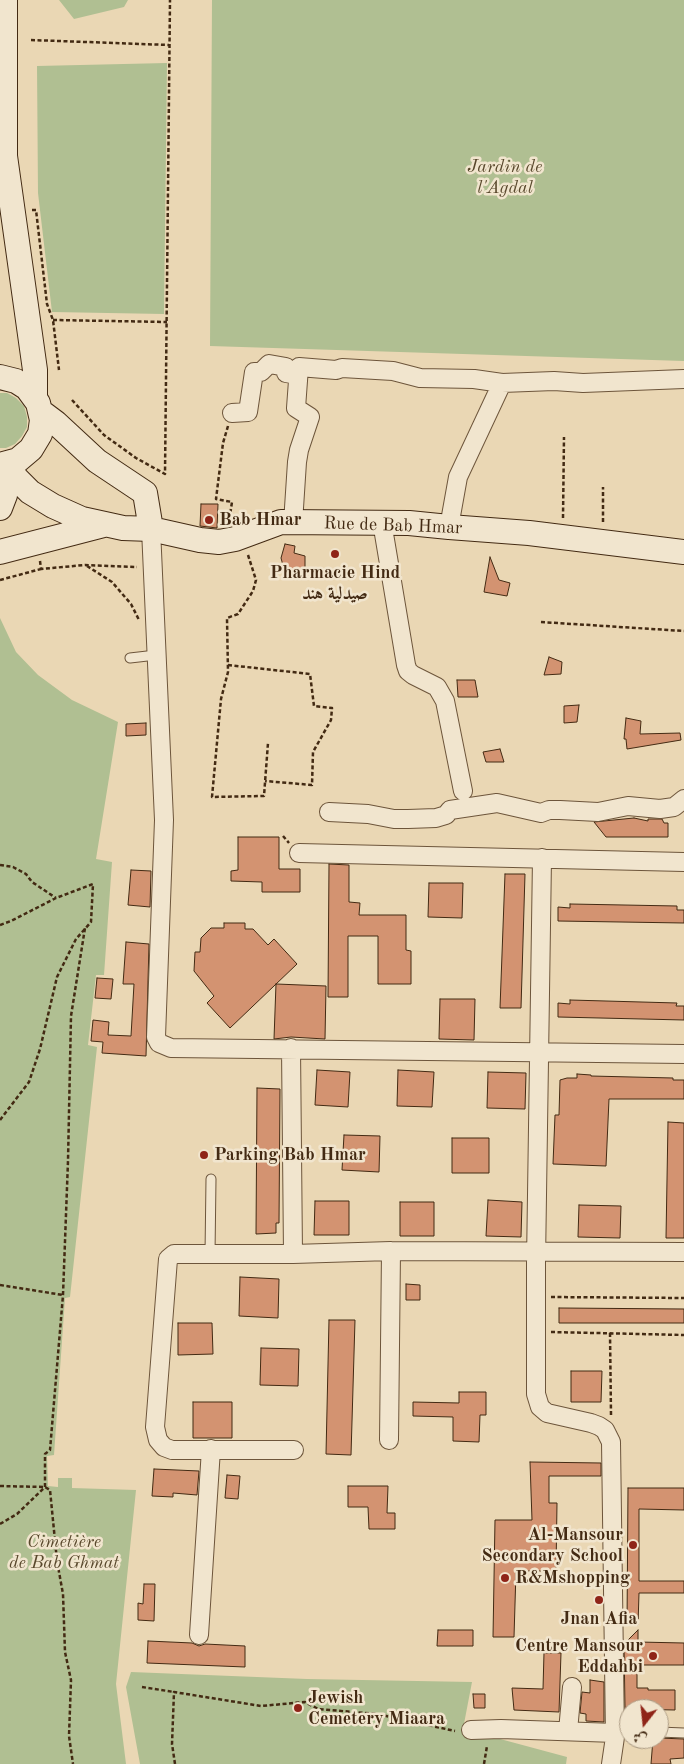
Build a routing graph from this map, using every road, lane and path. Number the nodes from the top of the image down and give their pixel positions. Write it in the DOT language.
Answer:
graph roads {
  1 [pos="5,0"];
  2 [pos="170,0"];
  3 [pos="3,26"];
  4 [pos="31,40"];
  5 [pos="169,45"];
  6 [pos="3,150"];
  7 [pos="0,187"];
  8 [pos="167,322"];
  9 [pos="59,370"];
  10 [pos="298,375"];
  11 [pos="0,377"];
  12 [pos="684,379"];
  13 [pos="502,383"];
  14 [pos="72,400"];
  15 [pos="38,405"];
  16 [pos="232,413"];
  17 [pos="564,437"];
  18 [pos="4,464"];
  19 [pos="603,487"];
  20 [pos="0,508"];
  21 [pos="230,515"];
  22 [pos="382,522"];
  23 [pos="293,523"];
  24 [pos="104,525"];
  25 [pos="449,528"];
  26 [pos="151,529"];
  27 [pos="242,537"];
  28 [pos="563,537"];
  29 [pos="603,541"];
  30 [pos="0,552"];
  31 [pos="684,552"];
  32 [pos="39,559"];
  33 [pos="85,565"];
  34 [pos="138,567"];
  35 [pos="41,569"];
  36 [pos="0,580"];
  37 [pos="154,622"];
  38 [pos="542,622"];
  39 [pos="684,631"];
  40 [pos="156,655"];
  41 [pos="130,658"];
  42 [pos="228,665"];
  43 [pos="268,743"];
  44 [pos="265,781"];
  45 [pos="463,791"];
  46 [pos="684,799"];
  47 [pos="329,812"];
  48 [pos="299,854"];
  49 [pos="542,858"];
  50 [pos="684,862"];
  51 [pos="0,866"];
  52 [pos="56,898"];
  53 [pos="0,925"];
  54 [pos="85,928"];
  55 [pos="291,1048"];
  56 [pos="539,1052"];
  57 [pos="684,1054"];
  58 [pos="0,1120"];
  59 [pos="211,1179"];
  60 [pos="391,1251"];
  61 [pos="536,1252"];
  62 [pos="684,1252"];
  63 [pos="210,1254"];
  64 [pos="293,1254"];
  65 [pos="0,1285"];
  66 [pos="63,1295"];
  67 [pos="536,1296"];
  68 [pos="684,1298"];
  69 [pos="535,1331"];
  70 [pos="610,1333"];
  71 [pos="684,1335"];
  72 [pos="389,1440"];
  73 [pos="611,1442"];
  74 [pos="211,1449"];
  75 [pos="294,1450"];
  76 [pos="0,1486"];
  77 [pos="45,1487"];
  78 [pos="0,1524"];
  79 [pos="199,1635"];
  80 [pos="142,1687"];
  81 [pos="572,1687"];
  82 [pos="174,1692"];
  83 [pos="621,1699"];
  84 [pos="466,1731"];
  85 [pos="568,1731"];
  86 [pos="669,1732"];
  87 [pos="619,1733"];
  88 [pos="684,1733"];
  89 [pos="486,1741"];
  90 [pos="619,1741"];
  91 [pos="73,1764"];
  92 [pos="175,1764"];
  93 [pos="484,1764"];
  94 [pos="611,1764"];
  1 -- 3 [label="main road"];
  2 -- 5 [label="path"];
  3 -- 6 [label="main road"];
  4 -- 5 [label="path"];
  5 -- 8 [label="path"];
  6 -- 7 [label="main road"];
  6 -- 15 [label="main road"];
  8 -- 9 [label="path"];
  8 -- 14 [label="path"];
  10 -- 13 [label="street"];
  10 -- 16 [label="street"];
  10 -- 23 [label="street"];
  11 -- 15 [label="main road"];
  12 -- 13 [label="street"];
  13 -- 25 [label="street"];
  15 -- 18 [label="main road"];
  15 -- 26 [label="main road"];
  16 -- 21 [label="path"];
  17 -- 28 [label="path"];
  18 -- 20 [label="main road"];
  18 -- 24 [label="main road, Rue de Bab Hmar"];
  19 -- 29 [label="path"];
  22 -- 23 [label="main road, Rue de Bab Hmar"];
  22 -- 25 [label="main road, Rue de Bab Hmar"];
  22 -- 45 [label="street"];
  23 -- 27 [label="main road, Rue de Bab Hmar"];
  24 -- 26 [label="main road, Rue de Bab Hmar"];
  24 -- 30 [label="main road"];
  25 -- 28 [label="main road, Rue de Bab Hmar"];
  26 -- 27 [label="main road, Rue de Bab Hmar"];
  26 -- 37 [label="street"];
  27 -- 42 [label="path"];
  28 -- 29 [label="main road, Rue de Bab Hmar"];
  29 -- 31 [label="main road, Rue de Bab Hmar"];
  32 -- 35 [label="path"];
  33 -- 34 [label="path"];
  33 -- 35 [label="path"];
  33 -- 37 [label="path"];
  35 -- 36 [label="path"];
  37 -- 40 [label="street"];
  38 -- 39 [label="path"];
  40 -- 41 [label="lane"];
  40 -- 55 [label="street"];
  42 -- 44 [label="path"];
  42 -- 44 [label="path"];
  43 -- 44 [label="path"];
  46 -- 47 [label="street"];
  48 -- 49 [label="street"];
  49 -- 50 [label="street"];
  49 -- 56 [label="street"];
  51 -- 52 [label="path"];
  52 -- 53 [label="path"];
  52 -- 54 [label="path"];
  54 -- 58 [label="path"];
  54 -- 66 [label="path"];
  55 -- 56 [label="street"];
  55 -- 64 [label="street"];
  56 -- 57 [label="street"];
  56 -- 61 [label="street"];
  59 -- 63 [label="lane"];
  60 -- 61 [label="street"];
  60 -- 64 [label="street"];
  60 -- 72 [label="street"];
  61 -- 62 [label="street"];
  61 -- 67 [label="street"];
  63 -- 64 [label="street"];
  63 -- 74 [label="street"];
  65 -- 66 [label="path"];
  66 -- 77 [label="path"];
  67 -- 68 [label="path"];
  67 -- 69 [label="street"];
  69 -- 70 [label="path"];
  69 -- 73 [label="street"];
  70 -- 71 [label="path"];
  70 -- 73 [label="path"];
  73 -- 83 [label="street"];
  74 -- 75 [label="street"];
  74 -- 79 [label="street"];
  76 -- 77 [label="path"];
  77 -- 78 [label="path"];
  77 -- 91 [label="path"];
  80 -- 82 [label="path"];
  81 -- 85 [label="street"];
  82 -- 84 [label="path"];
  82 -- 92 [label="path"];
  84 -- 85 [label="street"];
  85 -- 87 [label="street"];
  86 -- 88 [label="lane"];
  89 -- 93 [label="path"];
  90 -- 94 [label="street"];
}
